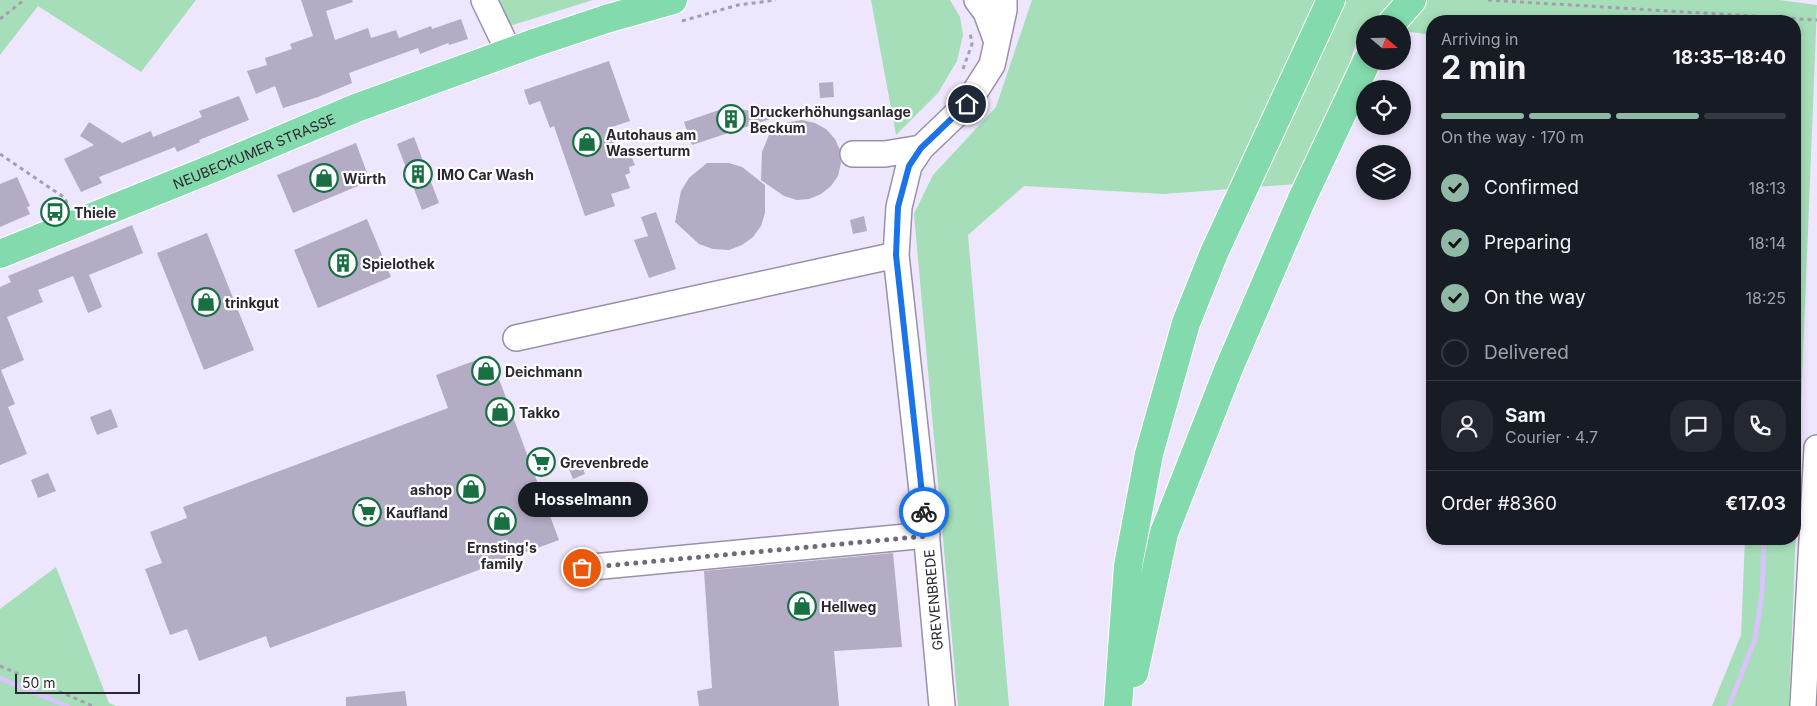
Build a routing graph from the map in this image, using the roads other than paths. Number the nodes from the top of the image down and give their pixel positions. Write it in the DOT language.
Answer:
graph roads {
  1 [pos="484,0"];
  2 [pos="977,0"];
  3 [pos="1004,0"];
  4 [pos="1330,0"];
  5 [pos="1412,0"];
  6 [pos="677,11"];
  7 [pos="1398,15"];
  8 [pos="997,42"];
  9 [pos="509,52"];
  10 [pos="1363,70"];
  11 [pos="921,148"];
  12 [pos="853,154"];
  13 [pos="0,254"];
  14 [pos="896,255"];
  15 [pos="516,338"];
  16 [pos="1817,448"];
  17 [pos="927,536"];
  18 [pos="582,568"];
  19 [pos="1811,677"];
  20 [pos="942,706"];
  21 [pos="1118,706"];
  22 [pos="1124,706"];
  23 [pos="1803,706"];
  1 -- 9 [label="street"];
  2 -- 8 [label="street"];
  3 -- 8 [label="street, GREVENBREDE"];
  4 -- 21 [label="main road"];
  5 -- 7 [label="main road"];
  6 -- 9 [label="main road, NEUBECKUMER STRASSE"];
  8 -- 11 [label="street, GREVENBREDE"];
  9 -- 13 [label="main road, NEUBECKUMER STRASSE"];
  10 -- 22 [label="main road"];
  11 -- 12 [label="street"];
  11 -- 14 [label="street, GREVENBREDE"];
  14 -- 15 [label="street"];
  14 -- 17 [label="street, GREVENBREDE"];
  16 -- 19 [label="street"];
  17 -- 18 [label="street"];
  17 -- 20 [label="street, GREVENBREDE"];
  19 -- 23 [label="street"];
}
